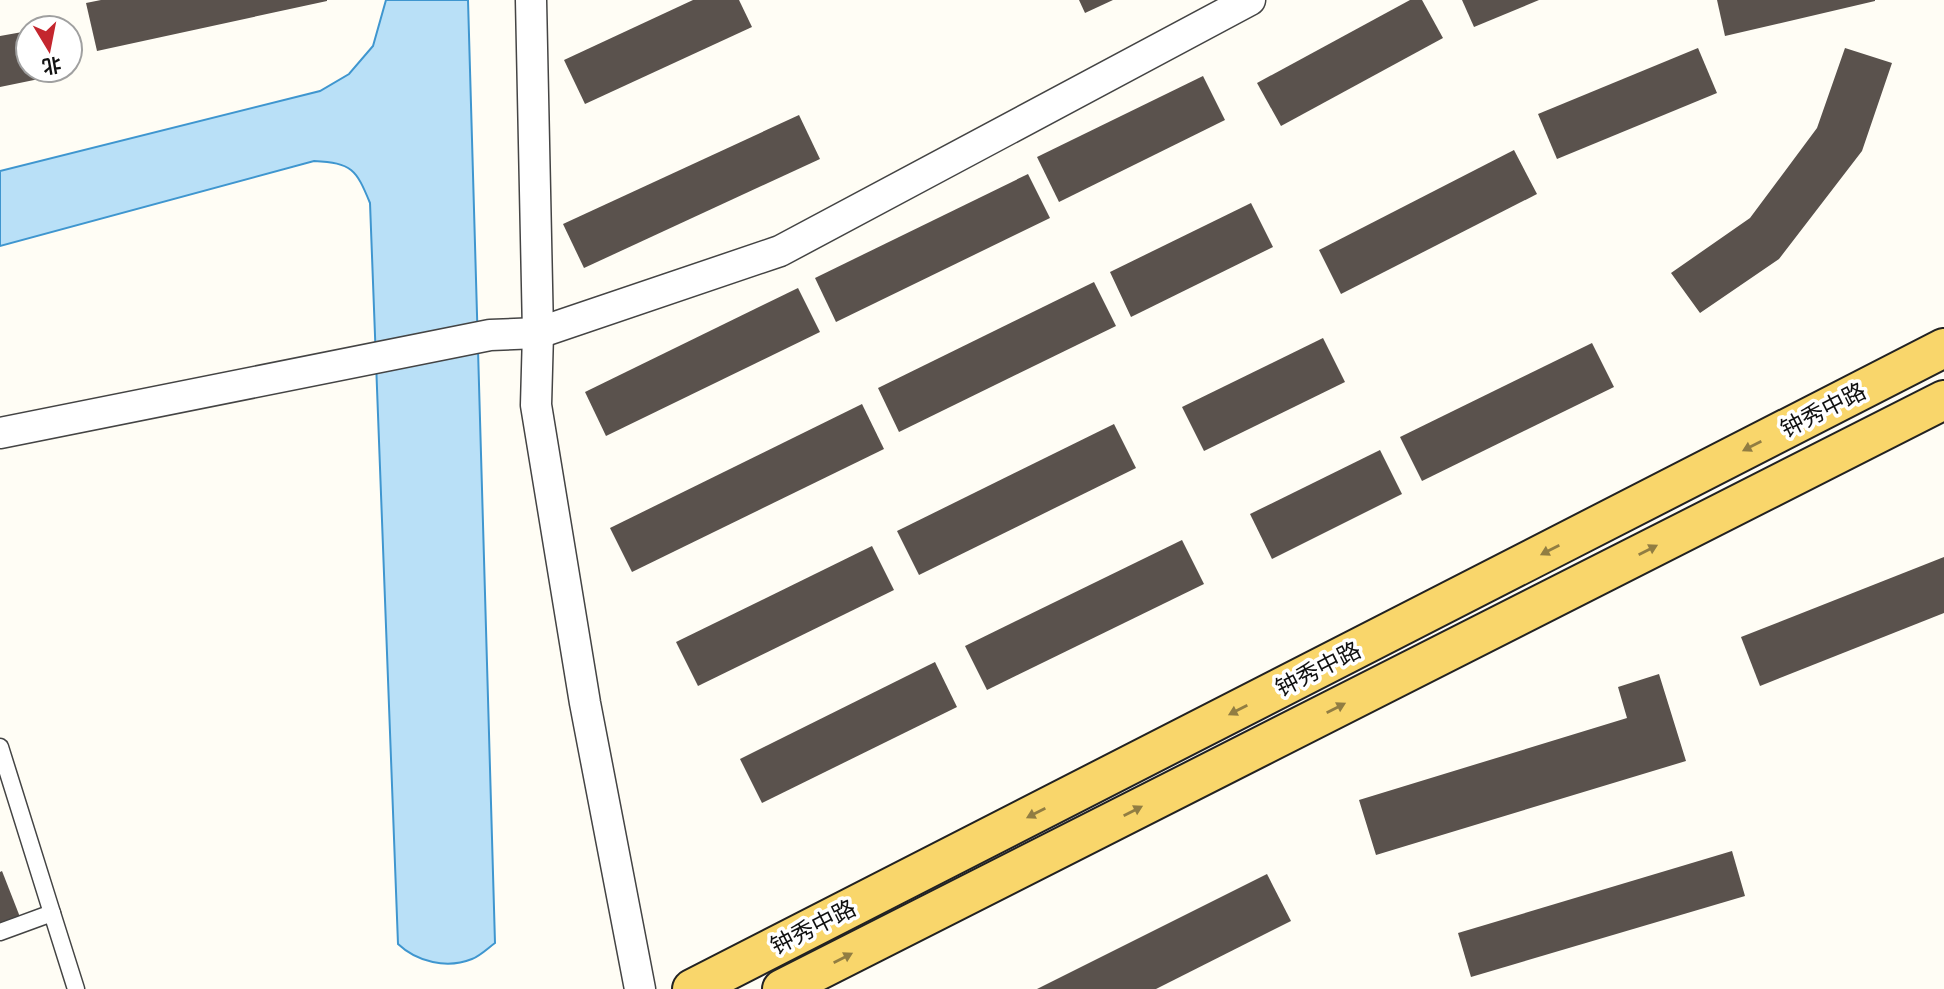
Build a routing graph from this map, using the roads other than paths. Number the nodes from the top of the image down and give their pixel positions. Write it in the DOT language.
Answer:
graph roads {
  1 [pos="531,0"];
  2 [pos="1250,0"];
  3 [pos="538,332"];
  4 [pos="1944,348"];
  5 [pos="1944,400"];
  6 [pos="0,433"];
  7 [pos="0,747"];
  8 [pos="7,792"];
  9 [pos="52,912"];
  10 [pos="0,932"];
  11 [pos="76,989"];
  12 [pos="640,989"];
  13 [pos="692,989"];
  14 [pos="782,989"];
  1 -- 3 [label="street"];
  2 -- 3 [label="street"];
  3 -- 6 [label="street"];
  3 -- 12 [label="street"];
  4 -- 13 [label="main road, 钟秀中路, one-way"];
  14 -- 5 [label="main road, 钟秀中路, one-way"];
  7 -- 8 [label="lane"];
  8 -- 9 [label="lane"];
  9 -- 10 [label="lane"];
  9 -- 11 [label="lane"];
}
